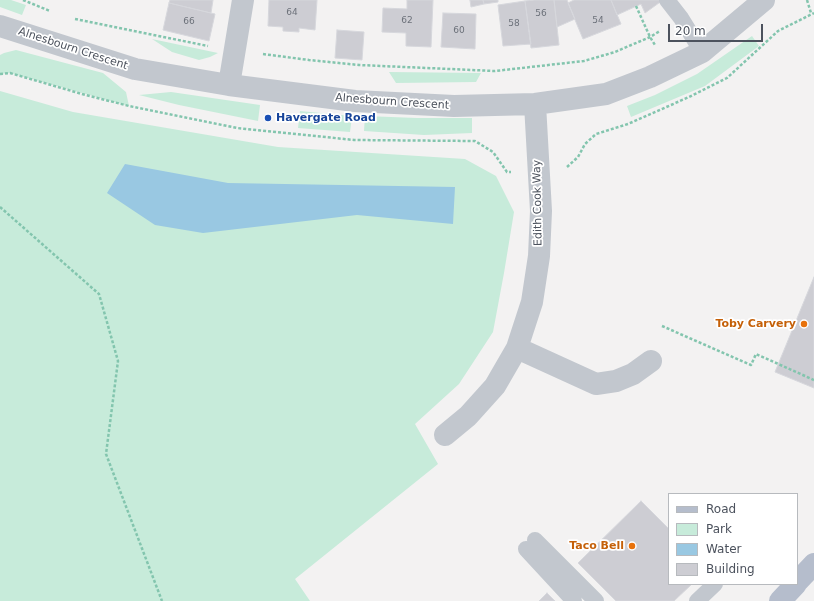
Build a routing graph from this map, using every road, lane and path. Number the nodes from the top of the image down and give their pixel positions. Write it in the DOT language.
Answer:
graph roads {
  1 [pos="23,0"];
  2 [pos="243,0"];
  3 [pos="667,0"];
  4 [pos="764,0"];
  5 [pos="807,0"];
  6 [pos="636,6"];
  7 [pos="51,11"];
  8 [pos="811,14"];
  9 [pos="73,18"];
  10 [pos="681,18"];
  11 [pos="0,26"];
  12 [pos="239,28"];
  13 [pos="650,37"];
  14 [pos="702,52"];
  15 [pos="669,67"];
  16 [pos="229,85"];
  17 [pos="535,104"];
  18 [pos="0,208"];
  19 [pos="662,326"];
  20 [pos="516,348"];
  21 [pos="651,361"];
  22 [pos="814,380"];
  23 [pos="445,435"];
  24 [pos="814,564"];
  25 [pos="798,581"];
  26 [pos="714,585"];
  27 [pos="794,585"];
  28 [pos="162,601"];
  29 [pos="574,601"];
  30 [pos="596,601"];
  31 [pos="697,601"];
  32 [pos="780,601"];
  1 -- 7 [label="path"];
  2 -- 12 [label="street"];
  3 -- 10 [label="lane"];
  4 -- 14 [label="street, Alnesbourn Crescent"];
  5 -- 8 [label="path"];
  6 -- 13 [label="path"];
  9 -- 12 [label="path"];
  10 -- 13 [label="path"];
  10 -- 14 [label="lane"];
  11 -- 16 [label="street, Alnesbourn Crescent"];
  12 -- 13 [label="path"];
  12 -- 16 [label="street"];
  13 -- 15 [label="path"];
  14 -- 15 [label="street, Alnesbourn Crescent"];
  15 -- 17 [label="street, Alnesbourn Crescent"];
  16 -- 17 [label="street, Alnesbourn Crescent"];
  17 -- 20 [label="street, Edith Cook Way"];
  18 -- 28 [label="path"];
  19 -- 22 [label="path"];
  20 -- 21 [label="street"];
  20 -- 23 [label="street, Edith Cook Way"];
  24 -- 25 [label="main road"];
  26 -- 31 [label="lane"];
  27 -- 32 [label="main road"];
  29 -- 30 [label="lane"];
}
